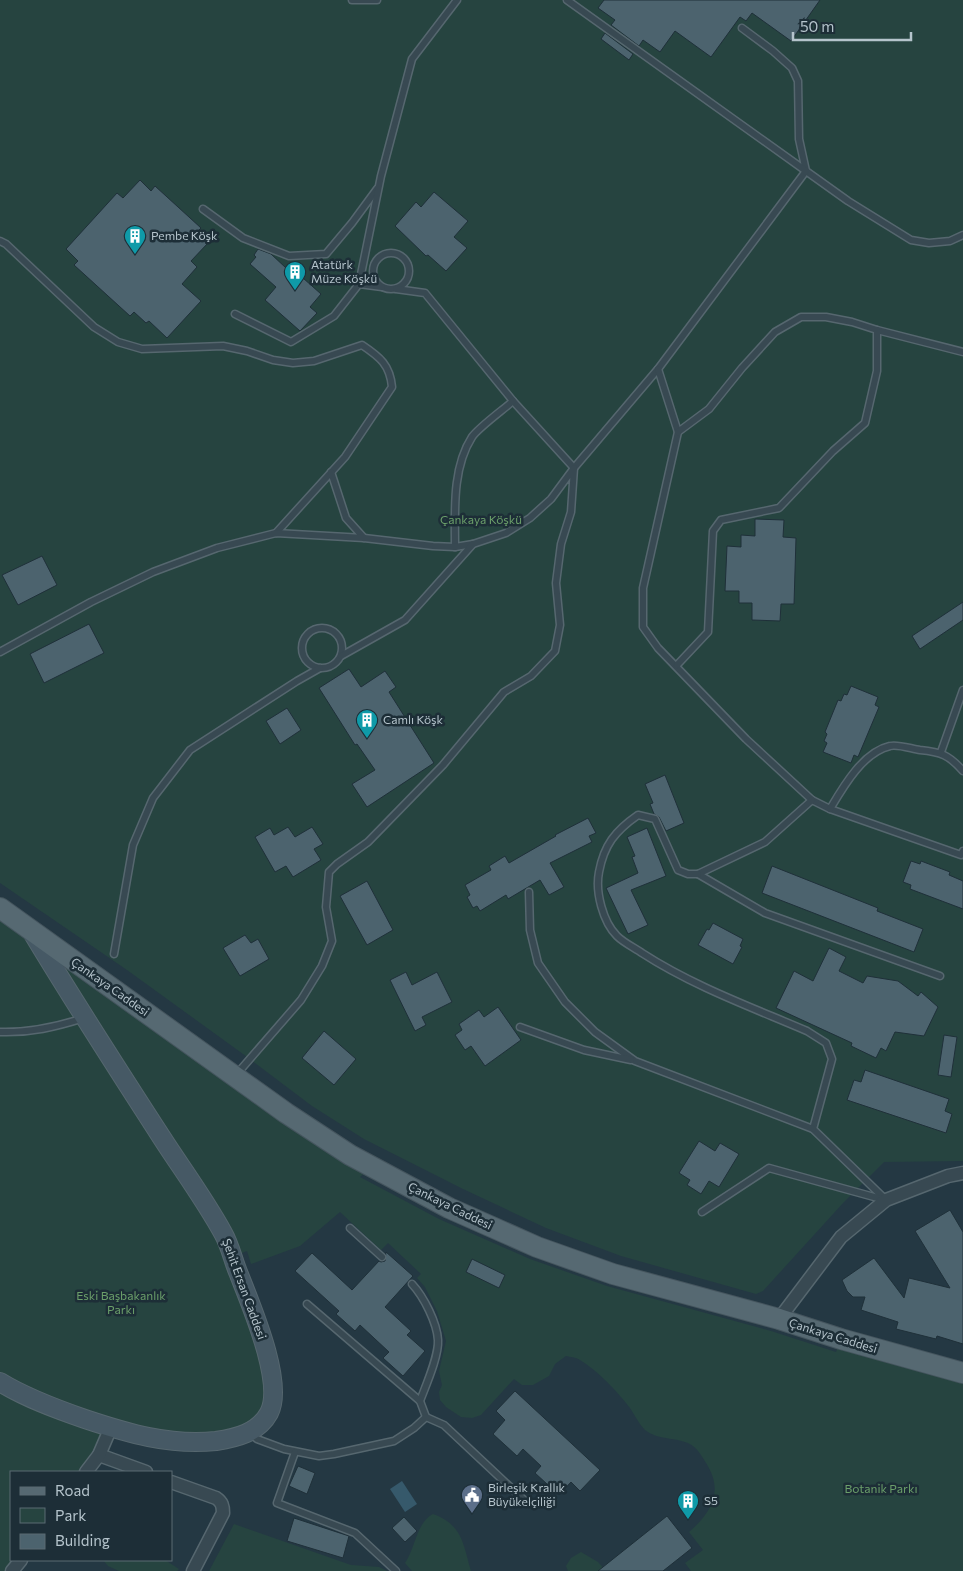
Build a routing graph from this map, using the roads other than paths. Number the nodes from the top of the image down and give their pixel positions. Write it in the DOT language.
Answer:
graph roads {
  1 [pos="352,0"];
  2 [pos="377,0"];
  3 [pos="457,0"];
  4 [pos="567,0"];
  5 [pos="742,28"];
  6 [pos="806,172"];
  7 [pos="380,186"];
  8 [pos="203,210"];
  9 [pos="963,235"];
  10 [pos="0,241"];
  11 [pos="359,284"];
  12 [pos="382,287"];
  13 [pos="396,289"];
  14 [pos="235,314"];
  15 [pos="877,330"];
  16 [pos="963,352"];
  17 [pos="658,369"];
  18 [pos="513,401"];
  19 [pos="678,432"];
  20 [pos="574,468"];
  21 [pos="330,472"];
  22 [pos="276,533"];
  23 [pos="364,538"];
  24 [pos="473,544"];
  25 [pos="455,547"];
  26 [pos="0,652"];
  27 [pos="340,656"];
  28 [pos="677,666"];
  29 [pos="320,668"];
  30 [pos="963,690"];
  31 [pos="941,752"];
  32 [pos="963,771"];
  33 [pos="812,800"];
  34 [pos="830,809"];
  35 [pos="963,851"];
  36 [pos="698,874"];
  37 [pos="529,892"];
  38 [pos="0,908"];
  39 [pos="31,931"];
  40 [pos="114,954"];
  41 [pos="940,976"];
  42 [pos="85,1018"];
  43 [pos="520,1027"];
  44 [pos="0,1032"];
  45 [pos="635,1061"];
  46 [pos="234,1076"];
  47 [pos="813,1129"];
  48 [pos="963,1173"];
  49 [pos="886,1200"];
  50 [pos="702,1212"];
  51 [pos="350,1228"];
  52 [pos="382,1257"];
  53 [pos="412,1284"];
  54 [pos="307,1304"];
  55 [pos="779,1319"];
  56 [pos="963,1373"];
  57 [pos="0,1382"];
  58 [pos="420,1400"];
  59 [pos="426,1417"];
  60 [pos="111,1428"];
  61 [pos="250,1432"];
  62 [pos="295,1452"];
  63 [pos="99,1455"];
  64 [pos="87,1471"];
  65 [pos="143,1471"];
  66 [pos="172,1482"];
  67 [pos="524,1500"];
  68 [pos="193,1571"];
  69 [pos="396,1571"];
  1 -- 2 [label="lane"];
  3 -- 7 [label="lane"];
  4 -- 6 [label="lane"];
  5 -- 6 [label="lane"];
  6 -- 9 [label="lane"];
  6 -- 17 [label="lane"];
  7 -- 8 [label="lane"];
  7 -- 11 [label="lane"];
  10 -- 21 [label="lane"];
  11 -- 12 [label="lane"];
  11 -- 14 [label="lane"];
  12 -- 13 [label="lane"];
  12 -- 13 [label="lane"];
  13 -- 18 [label="lane"];
  15 -- 16 [label="lane"];
  15 -- 19 [label="lane"];
  15 -- 28 [label="lane"];
  17 -- 19 [label="lane"];
  17 -- 20 [label="lane"];
  18 -- 20 [label="lane"];
  18 -- 25 [label="lane"];
  19 -- 28 [label="lane"];
  20 -- 24 [label="lane"];
  20 -- 46 [label="lane"];
  21 -- 22 [label="lane"];
  21 -- 23 [label="lane"];
  22 -- 23 [label="lane"];
  22 -- 26 [label="lane"];
  23 -- 25 [label="lane"];
  24 -- 25 [label="lane"];
  24 -- 27 [label="lane"];
  27 -- 29 [label="lane"];
  27 -- 29 [label="lane"];
  28 -- 33 [label="lane"];
  29 -- 40 [label="lane"];
  30 -- 31 [label="lane"];
  31 -- 32 [label="lane"];
  31 -- 34 [label="lane"];
  33 -- 34 [label="lane"];
  33 -- 36 [label="lane"];
  34 -- 35 [label="lane"];
  36 -- 41 [label="lane"];
  36 -- 47 [label="lane"];
  37 -- 45 [label="lane"];
  38 -- 39 [label="main road, Çankaya Caddesi"];
  39 -- 42 [label="main road, Şehit Ersan Caddesi"];
  39 -- 46 [label="main road, Çankaya Caddesi"];
  42 -- 44 [label="lane"];
  42 -- 61 [label="main road, Şehit Ersan Caddesi"];
  43 -- 45 [label="lane"];
  45 -- 47 [label="lane"];
  46 -- 55 [label="main road, Çankaya Caddesi"];
  47 -- 49 [label="lane"];
  48 -- 49 [label="street"];
  49 -- 50 [label="lane"];
  49 -- 55 [label="street"];
  51 -- 52 [label="lane"];
  53 -- 58 [label="lane"];
  54 -- 58 [label="lane"];
  55 -- 56 [label="main road, Çankaya Caddesi"];
  57 -- 60 [label="main road, Şehit Ersan Caddesi"];
  58 -- 59 [label="lane"];
  59 -- 62 [label="lane"];
  59 -- 67 [label="lane"];
  60 -- 61 [label="main road, Şehit Ersan Caddesi"];
  60 -- 63 [label="street"];
  61 -- 62 [label="lane"];
  62 -- 69 [label="lane"];
  63 -- 64 [label="street"];
  63 -- 65 [label="street"];
  66 -- 68 [label="street"];
}
